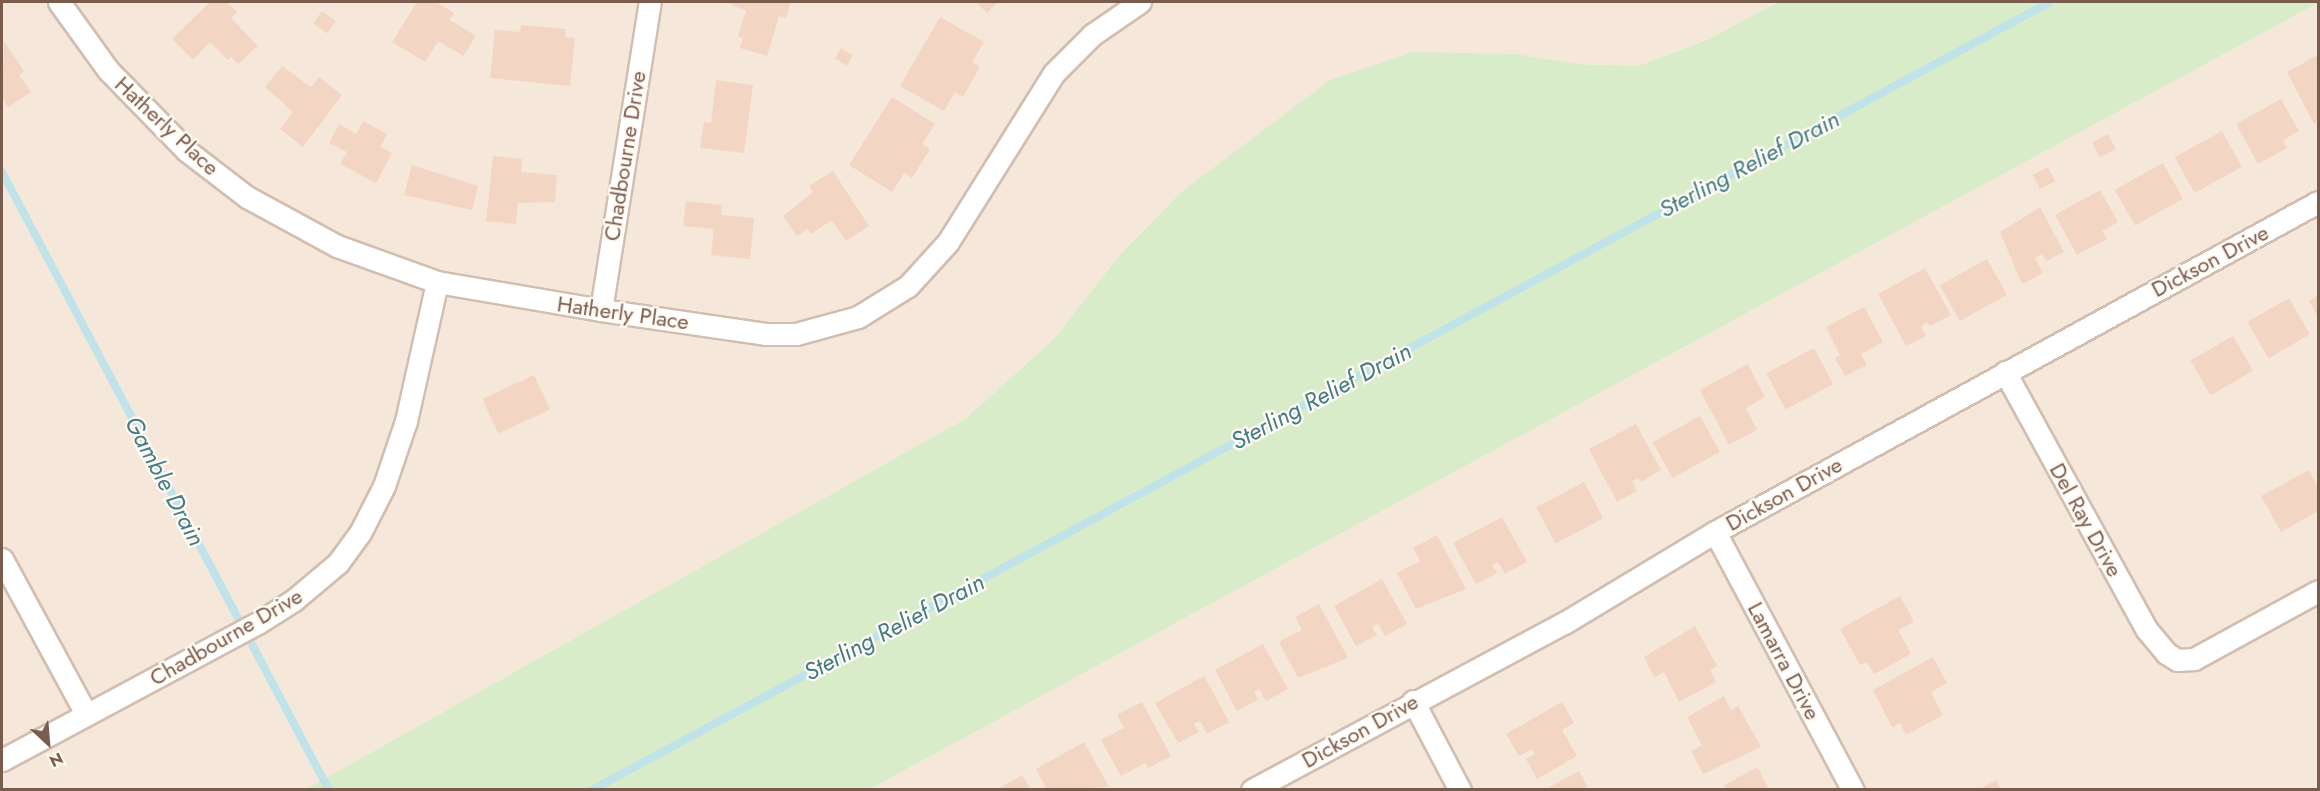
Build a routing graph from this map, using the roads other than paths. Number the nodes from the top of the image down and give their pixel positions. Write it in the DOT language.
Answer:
graph roads {
  1 [pos="59,2"];
  2 [pos="650,2"];
  3 [pos="1140,2"];
  4 [pos="2319,202"];
  5 [pos="438,282"];
  6 [pos="601,310"];
  7 [pos="2005,372"];
  8 [pos="1716,532"];
  9 [pos="2,559"];
  10 [pos="2319,591"];
  11 [pos="1413,701"];
  12 [pos="87,714"];
  13 [pos="2,760"];
  14 [pos="1252,789"];
  15 [pos="1460,789"];
  16 [pos="1853,789"];
  1 -- 5 [label="street, Hatherly Place"];
  2 -- 6 [label="street, Chadbourne Drive"];
  3 -- 6 [label="street, Hatherly Place"];
  4 -- 7 [label="street, Dickson Drive"];
  5 -- 6 [label="street, Hatherly Place"];
  5 -- 12 [label="street, Chadbourne Drive"];
  7 -- 8 [label="street, Dickson Drive"];
  7 -- 10 [label="street, Del Ray Drive"];
  8 -- 11 [label="street, Dickson Drive"];
  8 -- 16 [label="street, Lamarra Drive"];
  9 -- 12 [label="street"];
  11 -- 14 [label="street, Dickson Drive"];
  11 -- 15 [label="street"];
  12 -- 13 [label="street, Chadbourne Drive"];
}
